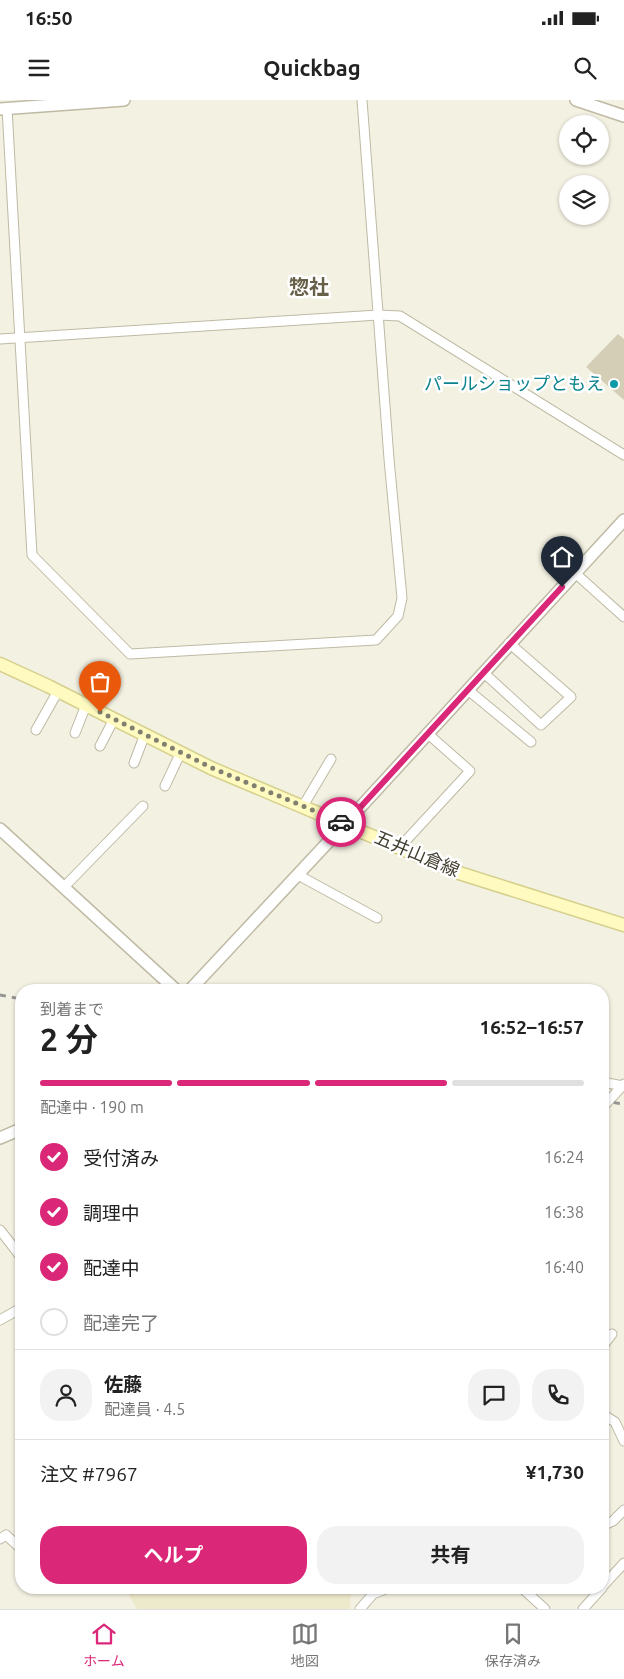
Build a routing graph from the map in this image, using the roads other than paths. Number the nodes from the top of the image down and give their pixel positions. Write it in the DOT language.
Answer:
graph roads {
  1 [pos="124,100"];
  2 [pos="362,100"];
  3 [pos="576,100"];
  4 [pos="3,108"];
  5 [pos="624,116"];
  6 [pos="378,315"];
  7 [pos="20,336"];
  8 [pos="0,339"];
  9 [pos="624,456"];
  10 [pos="623,524"];
  11 [pos="575,573"];
  12 [pos="624,617"];
  13 [pos="509,644"];
  14 [pos="0,664"];
  15 [pos="484,672"];
  16 [pos="468,690"];
  17 [pos="58,691"];
  18 [pos="86,705"];
  19 [pos="114,718"];
  20 [pos="36,730"];
  21 [pos="76,733"];
  22 [pos="427,733"];
  23 [pos="145,734"];
  24 [pos="531,742"];
  25 [pos="100,746"];
  26 [pos="181,752"];
  27 [pos="331,759"];
  28 [pos="134,763"];
  29 [pos="165,786"];
  30 [pos="143,806"];
  31 [pos="303,806"];
  32 [pos="345,824"];
  33 [pos="0,828"];
  34 [pos="400,847"];
  35 [pos="298,874"];
  36 [pos="64,887"];
  37 [pos="376,918"];
  38 [pos="624,925"];
  39 [pos="169,984"];
  40 [pos="196,984"];
  41 [pos="609,1083"];
  42 [pos="624,1085"];
  43 [pos="609,1101"];
  44 [pos="15,1132"];
  45 [pos="0,1138"];
  46 [pos="0,1230"];
  47 [pos="15,1249"];
  48 [pos="15,1311"];
  49 [pos="0,1320"];
  50 [pos="612,1334"];
  51 [pos="609,1338"];
  52 [pos="609,1419"];
  53 [pos="624,1441"];
  54 [pos="624,1510"];
  55 [pos="609,1522"];
  56 [pos="0,1539"];
  57 [pos="15,1543"];
  58 [pos="624,1563"];
  59 [pos="609,1579"];
  60 [pos="373,1594"];
  61 [pos="529,1594"];
  62 [pos="596,1594"];
  63 [pos="360,1609"];
  64 [pos="545,1609"];
  65 [pos="582,1609"];
  1 -- 4 [label="street"];
  2 -- 6 [label="street"];
  3 -- 5 [label="street"];
  4 -- 7 [label="street"];
  6 -- 7 [label="street"];
  6 -- 7 [label="street"];
  6 -- 9 [label="street"];
  7 -- 8 [label="street"];
  10 -- 11 [label="street"];
  11 -- 12 [label="street"];
  11 -- 13 [label="street"];
  13 -- 15 [label="street"];
  13 -- 15 [label="street"];
  14 -- 17 [label="main road, 五井山倉線"];
  15 -- 16 [label="street"];
  16 -- 22 [label="street"];
  16 -- 24 [label="street"];
  17 -- 18 [label="main road, 五井山倉線"];
  17 -- 20 [label="street"];
  18 -- 19 [label="main road, 五井山倉線"];
  18 -- 21 [label="street"];
  19 -- 23 [label="main road, 五井山倉線"];
  19 -- 25 [label="street"];
  22 -- 32 [label="street"];
  22 -- 34 [label="street"];
  23 -- 26 [label="main road, 五井山倉線"];
  23 -- 28 [label="street"];
  26 -- 29 [label="street"];
  26 -- 31 [label="main road, 五井山倉線"];
  27 -- 31 [label="street"];
  30 -- 36 [label="street"];
  31 -- 32 [label="main road, 五井山倉線"];
  32 -- 34 [label="main road, 五井山倉線"];
  32 -- 35 [label="street"];
  33 -- 36 [label="street"];
  34 -- 38 [label="main road, 五井山倉線"];
  35 -- 37 [label="street"];
  35 -- 40 [label="street"];
  36 -- 39 [label="street"];
  41 -- 42 [label="street"];
  42 -- 43 [label="street"];
  44 -- 45 [label="street"];
  46 -- 47 [label="street"];
  48 -- 49 [label="street"];
  50 -- 51 [label="street"];
  52 -- 53 [label="street"];
  54 -- 55 [label="street"];
  56 -- 57 [label="street"];
  58 -- 59 [label="street"];
  60 -- 63 [label="street"];
  61 -- 64 [label="street"];
  62 -- 65 [label="street"];
}
